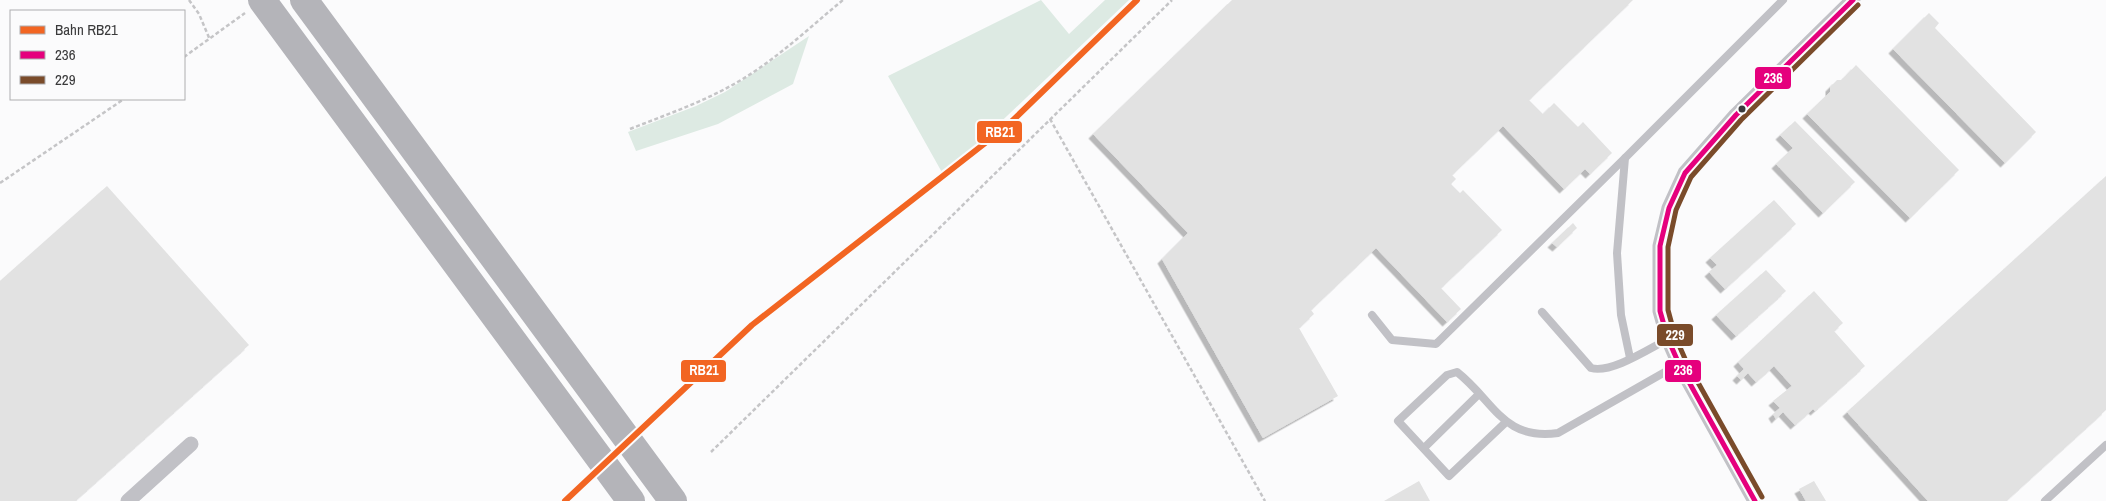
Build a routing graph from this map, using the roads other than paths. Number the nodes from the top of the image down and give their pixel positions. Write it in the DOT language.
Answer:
graph roads {
  1 [pos="304,0"];
  2 [pos="1783,0"];
  3 [pos="1853,0"];
  4 [pos="255,6"];
  5 [pos="1625,158"];
  6 [pos="1542,312"];
  7 [pos="1372,315"];
  8 [pos="1668,339"];
  9 [pos="1630,358"];
  10 [pos="1679,364"];
  11 [pos="1479,394"];
  12 [pos="1506,422"];
  13 [pos="191,444"];
  14 [pos="2106,445"];
  15 [pos="1424,448"];
  16 [pos="128,501"];
  17 [pos="631,501"];
  18 [pos="673,501"];
  19 [pos="1755,501"];
  20 [pos="2045,501"];
  1 -- 18 [label="highway"];
  2 -- 5 [label="lane"];
  3 -- 8 [label="street"];
  4 -- 17 [label="highway"];
  5 -- 7 [label="lane"];
  5 -- 9 [label="lane"];
  6 -- 9 [label="lane"];
  8 -- 9 [label="lane"];
  8 -- 10 [label="street"];
  10 -- 12 [label="lane"];
  10 -- 19 [label="street"];
  11 -- 12 [label="lane"];
  11 -- 15 [label="lane"];
  11 -- 15 [label="lane"];
  12 -- 15 [label="lane"];
  13 -- 16 [label="street"];
  14 -- 20 [label="lane"];
}
